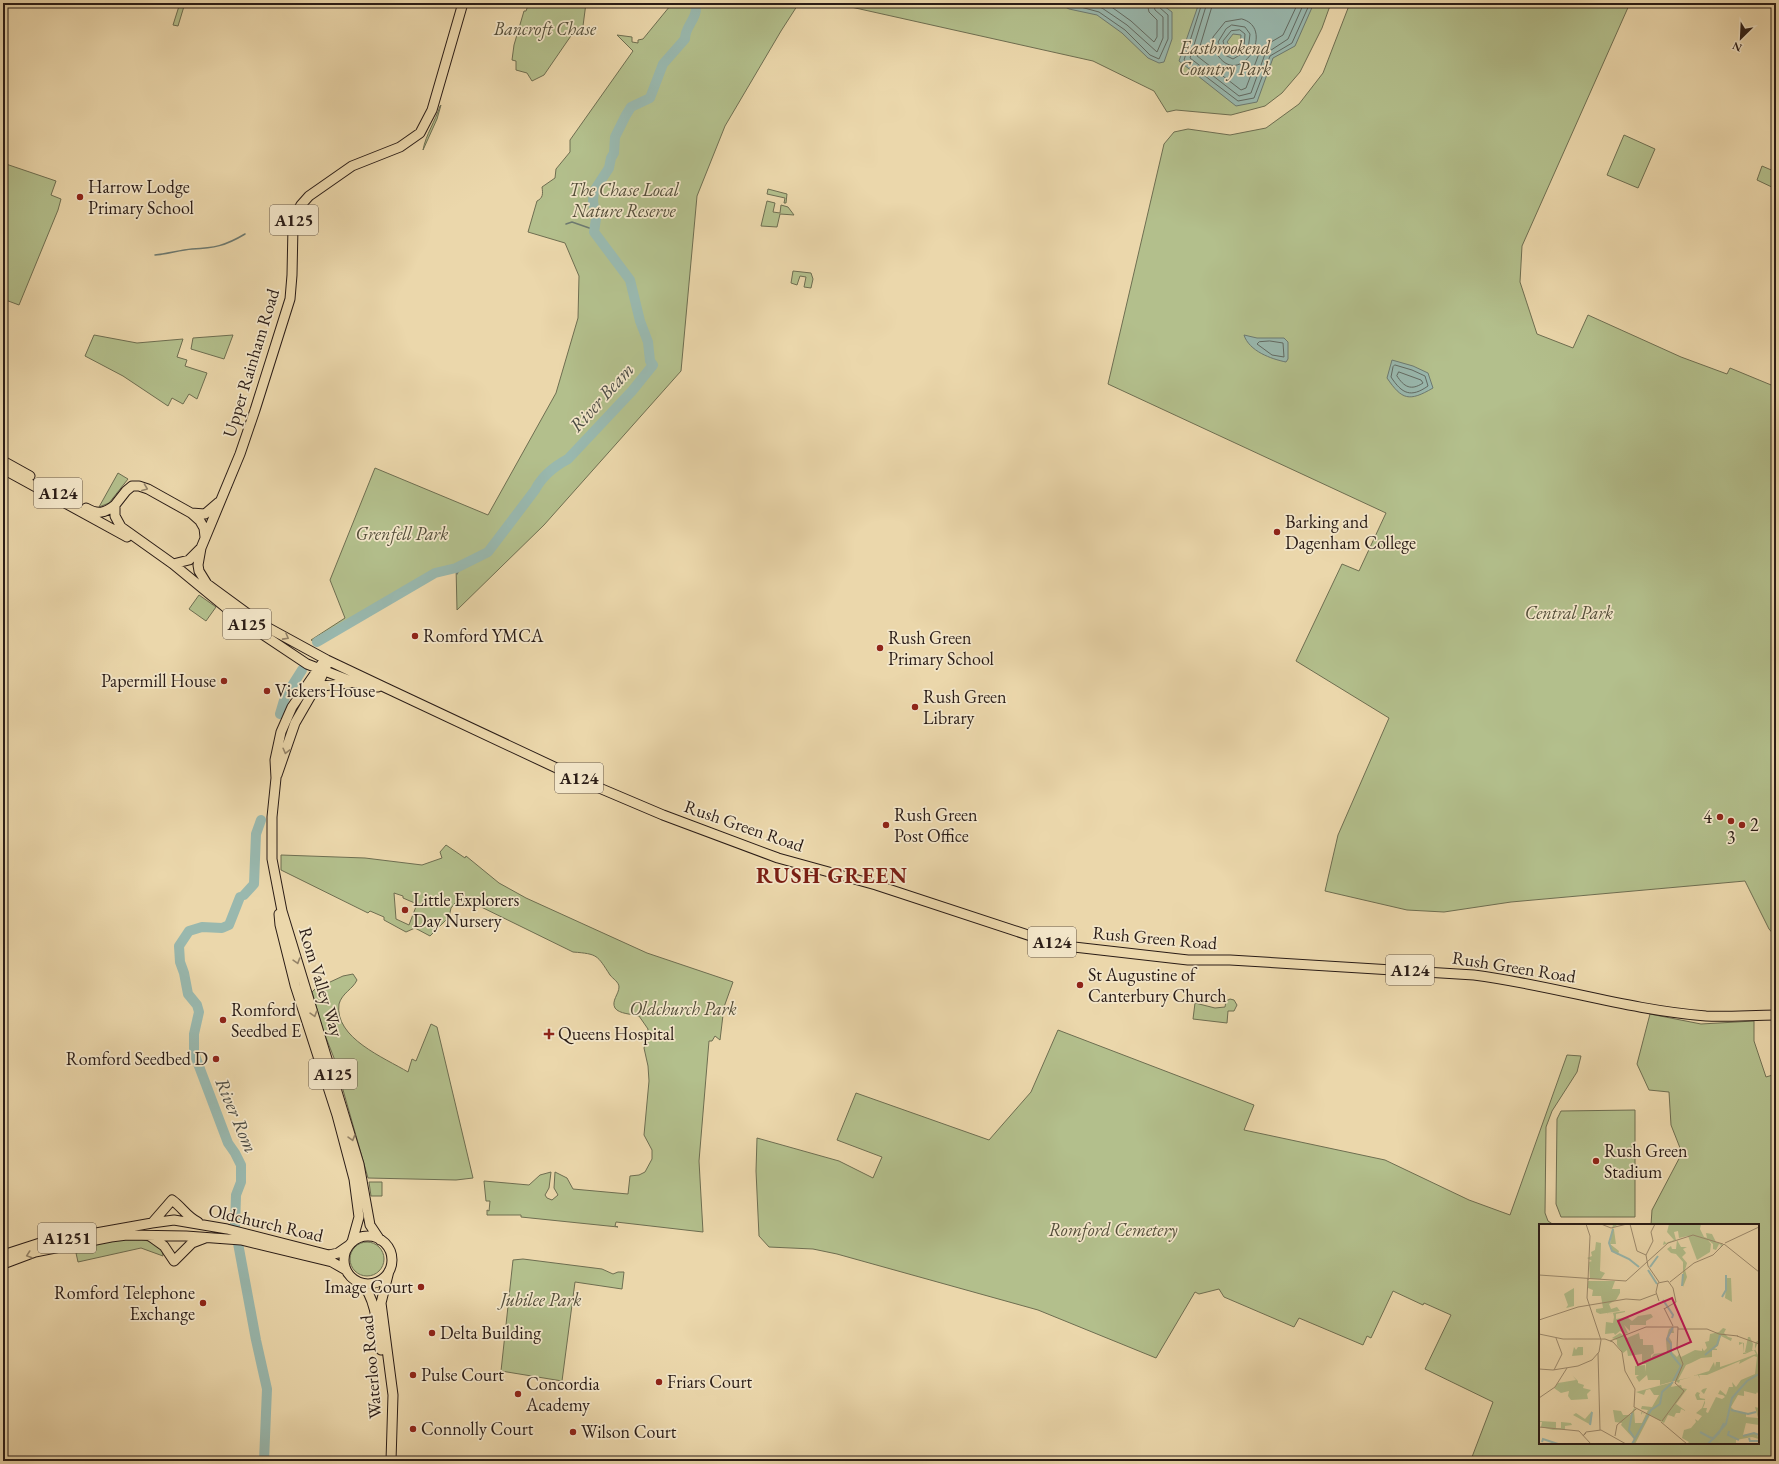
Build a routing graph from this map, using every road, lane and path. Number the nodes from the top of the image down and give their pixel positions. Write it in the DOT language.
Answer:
graph roads {
  1 [pos="463,3"];
  2 [pos="3,461"];
  3 [pos="3,469"];
  4 [pos="219,502"];
  5 [pos="115,505"];
  6 [pos="192,513"];
  7 [pos="205,538"];
  8 [pos="201,548"];
  9 [pos="153,550"];
  10 [pos="173,564"];
  11 [pos="326,659"];
  12 [pos="307,664"];
  13 [pos="321,670"];
  14 [pos="310,678"];
  15 [pos="356,683"];
  16 [pos="384,687"];
  17 [pos="312,693"];
  18 [pos="295,723"];
  19 [pos="281,732"];
  20 [pos="276,778"];
  21 [pos="278,893"];
  22 [pos="1776,1015"];
  23 [pos="152,1223"];
  24 [pos="199,1223"];
  25 [pos="148,1235"];
  26 [pos="237,1235"];
  27 [pos="207,1237"];
  28 [pos="380,1240"];
  29 [pos="350,1244"];
  30 [pos="3,1255"];
  31 [pos="3,1264"];
  32 [pos="346,1270"];
  33 [pos="389,1271"];
  34 [pos="361,1283"];
  35 [pos="385,1461"];
  36 [pos="391,1461"];
  1 -- 4 [label="main road, Upper Rainham Road / A125"];
  2 -- 5 [label="main road, A124"];
  3 -- 9 [label="main road, A124"];
  4 -- 6 [label="main road, A125"];
  4 -- 7 [label="main road, Upper Rainham Road / A125"];
  5 -- 6 [label="main road, one-way"];
  5 -- 9 [label="main road, A125"];
  6 -- 7 [label="main road"];
  7 -- 8 [label="main road, A125"];
  8 -- 10 [label="main road, A125"];
  8 -- 11 [label="main road, A125, one-way"];
  9 -- 10 [label="main road, A125"];
  10 -- 12 [label="main road, A125"];
  11 -- 13 [label="main road, Rom Valley Way / A125"];
  11 -- 16 [label="main road, Rush Green Road / A124"];
  12 -- 13 [label="main road, A125"];
  12 -- 14 [label="main road"];
  13 -- 14 [label="main road, Rom Valley Way / A125"];
  13 -- 15 [label="main road, Rush Green Road / A124"];
  13 -- 17 [label="main road, Rom Valley Way / A125"];
  14 -- 19 [label="main road, Rom Valley Way / A125"];
  15 -- 16 [label="main road, Rush Green Road / A124"];
  15 -- 17 [label="main road, Rush Green Road / A124"];
  16 -- 22 [label="main road, Rush Green Road / A124"];
  17 -- 18 [label="main road, Rom Valley Way / A125"];
  18 -- 19 [label="main road, Rom Valley Way / A125"];
  18 -- 20 [label="main road, Rom Valley Way / A125, one-way"];
  19 -- 20 [label="main road, Rom Valley Way / A125"];
  20 -- 21 [label="main road, Rom Valley Way / A125"];
  21 -- 28 [label="main road, Rom Valley Way / A125, one-way"];
  21 -- 29 [label="main road, Rom Valley Way / A125"];
  23 -- 24 [label="main road, Oldchurch Road / A1251"];
  23 -- 24 [label="main road, A1251"];
  23 -- 30 [label="main road, A1251"];
  24 -- 26 [label="main road, Oldchurch Road / A1251"];
  25 -- 27 [label="main road, Oldchurch Road / A1251"];
  25 -- 27 [label="main road"];
  25 -- 31 [label="main road, A1251, one-way"];
  26 -- 27 [label="main road, Oldchurch Road / A1251"];
  26 -- 29 [label="main road, Oldchurch Road / A1251"];
  26 -- 32 [label="main road, Oldchurch Road / A1251"];
  28 -- 29 [label="main road"];
  28 -- 33 [label="main road"];
  29 -- 32 [label="main road"];
  32 -- 34 [label="main road"];
  33 -- 34 [label="main road"];
  33 -- 36 [label="main road, Waterloo Road"];
  34 -- 35 [label="main road, Waterloo Road"];
}
